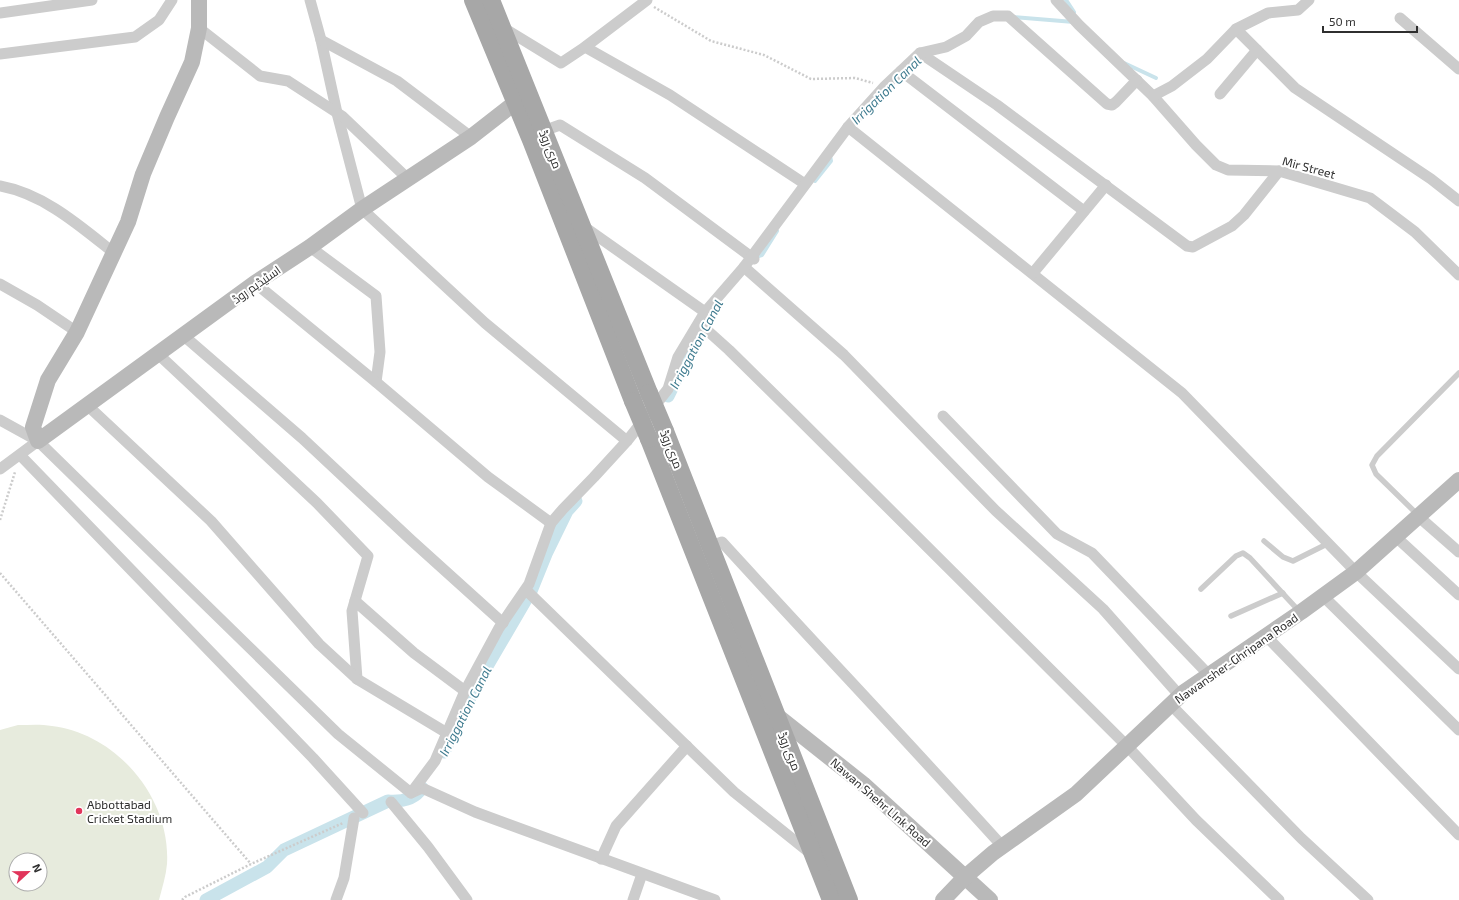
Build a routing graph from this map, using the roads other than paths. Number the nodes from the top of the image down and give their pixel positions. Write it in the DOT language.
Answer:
graph roads {
  1 [pos="92,0"];
  2 [pos="172,0"];
  3 [pos="199,0"];
  4 [pos="310,0"];
  5 [pos="473,0"];
  6 [pos="491,0"];
  7 [pos="1056,0"];
  8 [pos="1309,0"];
  9 [pos="646,1"];
  10 [pos="0,13"];
  11 [pos="1400,18"];
  12 [pos="502,27"];
  13 [pos="199,28"];
  14 [pos="1236,29"];
  15 [pos="321,40"];
  16 [pos="585,47"];
  17 [pos="1257,50"];
  18 [pos="920,53"];
  19 [pos="0,54"];
  20 [pos="1459,69"];
  21 [pos="901,71"];
  22 [pos="1136,80"];
  23 [pos="1220,94"];
  24 [pos="1153,96"];
  25 [pos="516,102"];
  26 [pos="337,113"];
  27 [pos="848,128"];
  28 [pos="543,131"];
  29 [pos="471,137"];
  30 [pos="1279,171"];
  31 [pos="407,178"];
  32 [pos="805,184"];
  33 [pos="1106,185"];
  34 [pos="0,186"];
  35 [pos="1459,200"];
  36 [pos="362,209"];
  37 [pos="1084,211"];
  38 [pos="573,218"];
  39 [pos="310,247"];
  40 [pos="114,253"];
  41 [pos="753,258"];
  42 [pos="744,267"];
  43 [pos="1032,273"];
  44 [pos="1459,274"];
  45 [pos="0,284"];
  46 [pos="255,284"];
  47 [pos="705,312"];
  48 [pos="699,323"];
  49 [pos="77,332"];
  50 [pos="184,336"];
  51 [pos="158,354"];
  52 [pos="1459,373"];
  53 [pos="376,382"];
  54 [pos="87,405"];
  55 [pos="943,416"];
  56 [pos="0,420"];
  57 [pos="657,435"];
  58 [pos="38,441"];
  59 [pos="627,441"];
  60 [pos="20,455"];
  61 [pos="0,469"];
  62 [pos="1459,480"];
  63 [pos="1419,517"];
  64 [pos="551,523"];
  65 [pos="1396,537"];
  66 [pos="1264,541"];
  67 [pos="1329,543"];
  68 [pos="711,546"];
  69 [pos="1459,552"];
  70 [pos="1356,572"];
  71 [pos="1201,589"];
  72 [pos="526,590"];
  73 [pos="1283,593"];
  74 [pos="1459,595"];
  75 [pos="1323,596"];
  76 [pos="355,601"];
  77 [pos="1301,612"];
  78 [pos="1232,616"];
  79 [pos="503,623"];
  80 [pos="1266,636"];
  81 [pos="1459,669"];
  82 [pos="1210,675"];
  83 [pos="357,679"];
  84 [pos="465,691"];
  85 [pos="1175,700"];
  86 [pos="776,715"];
  87 [pos="1459,730"];
  88 [pos="447,733"];
  89 [pos="687,746"];
  90 [pos="1127,746"];
  91 [pos="411,793"];
  92 [pos="391,802"];
  93 [pos="1459,835"];
  94 [pos="1003,847"];
  95 [pos="813,856"];
  96 [pos="601,859"];
  97 [pos="642,874"];
  98 [pos="965,877"];
  99 [pos="336,900"];
  100 [pos="467,900"];
  101 [pos="634,900"];
  102 [pos="715,900"];
  103 [pos="831,900"];
  104 [pos="849,900"];
  105 [pos="943,900"];
  106 [pos="990,900"];
  107 [pos="1279,900"];
  108 [pos="1368,900"];
  1 -- 10 [label="street"];
  2 -- 19 [label="street"];
  3 -- 13 [label="street"];
  4 -- 15 [label="street"];
  5 -- 25 [label="main road, مری روڈ"];
  6 -- 12 [label="main road, مری روڈ"];
  7 -- 22 [label="street, Mir Street"];
  8 -- 14 [label="street"];
  9 -- 16 [label="street"];
  11 -- 20 [label="street"];
  12 -- 16 [label="street"];
  12 -- 28 [label="main road, مری روڈ"];
  13 -- 26 [label="street"];
  13 -- 40 [label="street"];
  14 -- 17 [label="street"];
  14 -- 24 [label="street"];
  15 -- 26 [label="street"];
  15 -- 29 [label="street"];
  16 -- 32 [label="street"];
  17 -- 23 [label="street"];
  17 -- 35 [label="street"];
  18 -- 21 [label="street"];
  18 -- 22 [label="street"];
  18 -- 33 [label="street"];
  21 -- 27 [label="street"];
  21 -- 37 [label="street"];
  22 -- 24 [label="street, Mir Street"];
  24 -- 30 [label="street, Mir Street"];
  25 -- 29 [label="street, اسٹیڈیم روڈ"];
  25 -- 38 [label="main road, مری روڈ"];
  26 -- 31 [label="street"];
  26 -- 36 [label="street"];
  27 -- 32 [label="street"];
  27 -- 43 [label="street"];
  28 -- 38 [label="main road, مری روڈ"];
  28 -- 41 [label="street"];
  29 -- 31 [label="street, اسٹیڈیم روڈ"];
  30 -- 33 [label="street"];
  30 -- 44 [label="street, Mir Street"];
  31 -- 36 [label="street, اسٹیڈیم روڈ"];
  32 -- 41 [label="street"];
  33 -- 37 [label="street"];
  34 -- 40 [label="street"];
  36 -- 39 [label="street, اسٹیڈیم روڈ"];
  36 -- 59 [label="street"];
  37 -- 43 [label="street"];
  38 -- 47 [label="street"];
  38 -- 57 [label="main road, مری روڈ, bridge"];
  39 -- 46 [label="street, اسٹیڈیم روڈ"];
  39 -- 53 [label="street"];
  40 -- 49 [label="street"];
  41 -- 42 [label="street"];
  42 -- 47 [label="street"];
  42 -- 85 [label="street"];
  43 -- 67 [label="street"];
  45 -- 49 [label="street"];
  46 -- 50 [label="street, اسٹیڈیم روڈ"];
  46 -- 53 [label="street"];
  47 -- 48 [label="street"];
  48 -- 59 [label="street"];
  48 -- 90 [label="street"];
  49 -- 58 [label="street"];
  50 -- 51 [label="street, اسٹیڈیم روڈ"];
  50 -- 79 [label="street"];
  51 -- 54 [label="street, اسٹیڈیم روڈ"];
  51 -- 76 [label="street"];
  52 -- 63 [label="lane"];
  53 -- 64 [label="street"];
  54 -- 58 [label="street, اسٹیڈیم روڈ"];
  54 -- 83 [label="street"];
  55 -- 82 [label="street"];
  56 -- 58 [label="street"];
  57 -- 68 [label="main road, مری روڈ"];
  57 -- 95 [label="main road, مری روڈ"];
  58 -- 60 [label="street, اسٹیڈیم روڈ"];
  58 -- 91 [label="street"];
  59 -- 64 [label="street"];
  60 -- 61 [label="street, اسٹیڈیم روڈ"];
  60 -- 99 [label="street"];
  62 -- 63 [label="street, Nawansher-Ghripana Road"];
  63 -- 65 [label="street, Nawansher-Ghripana Road"];
  63 -- 69 [label="street"];
  64 -- 72 [label="street"];
  65 -- 70 [label="street, Nawansher-Ghripana Road"];
  65 -- 74 [label="street"];
  66 -- 67 [label="lane"];
  67 -- 70 [label="street"];
  68 -- 86 [label="main road, مری روڈ"];
  68 -- 94 [label="street"];
  70 -- 75 [label="street, Nawansher-Ghripana Road"];
  70 -- 81 [label="street"];
  71 -- 73 [label="lane"];
  72 -- 79 [label="street"];
  72 -- 89 [label="street"];
  73 -- 77 [label="lane"];
  73 -- 78 [label="lane"];
  75 -- 77 [label="street, Nawansher-Ghripana Road"];
  75 -- 87 [label="street"];
  76 -- 83 [label="street"];
  76 -- 84 [label="street"];
  77 -- 80 [label="street, Nawansher-Ghripana Road"];
  79 -- 84 [label="street"];
  80 -- 82 [label="street, Nawansher-Ghripana Road"];
  80 -- 93 [label="street"];
  82 -- 85 [label="street, Nawansher-Ghripana Road"];
  83 -- 88 [label="street"];
  84 -- 88 [label="street"];
  85 -- 90 [label="street, Nawansher-Ghripana Road"];
  85 -- 108 [label="street"];
  86 -- 98 [label="street, Nawan Shehr LInk Road"];
  86 -- 104 [label="main road, مری روڈ"];
  88 -- 91 [label="street"];
  89 -- 95 [label="street"];
  89 -- 96 [label="street"];
  90 -- 94 [label="street, Nawansher-Ghripana Road"];
  90 -- 107 [label="street"];
  91 -- 96 [label="street"];
  92 -- 100 [label="street"];
  94 -- 98 [label="street, Nawansher-Ghripana Road"];
  95 -- 103 [label="main road, مری روڈ"];
  96 -- 97 [label="street"];
  97 -- 101 [label="street"];
  97 -- 102 [label="street"];
  98 -- 105 [label="street, Nawansher-Ghripana Road"];
  98 -- 106 [label="street, Nawan Shehr LInk Road"];
}
